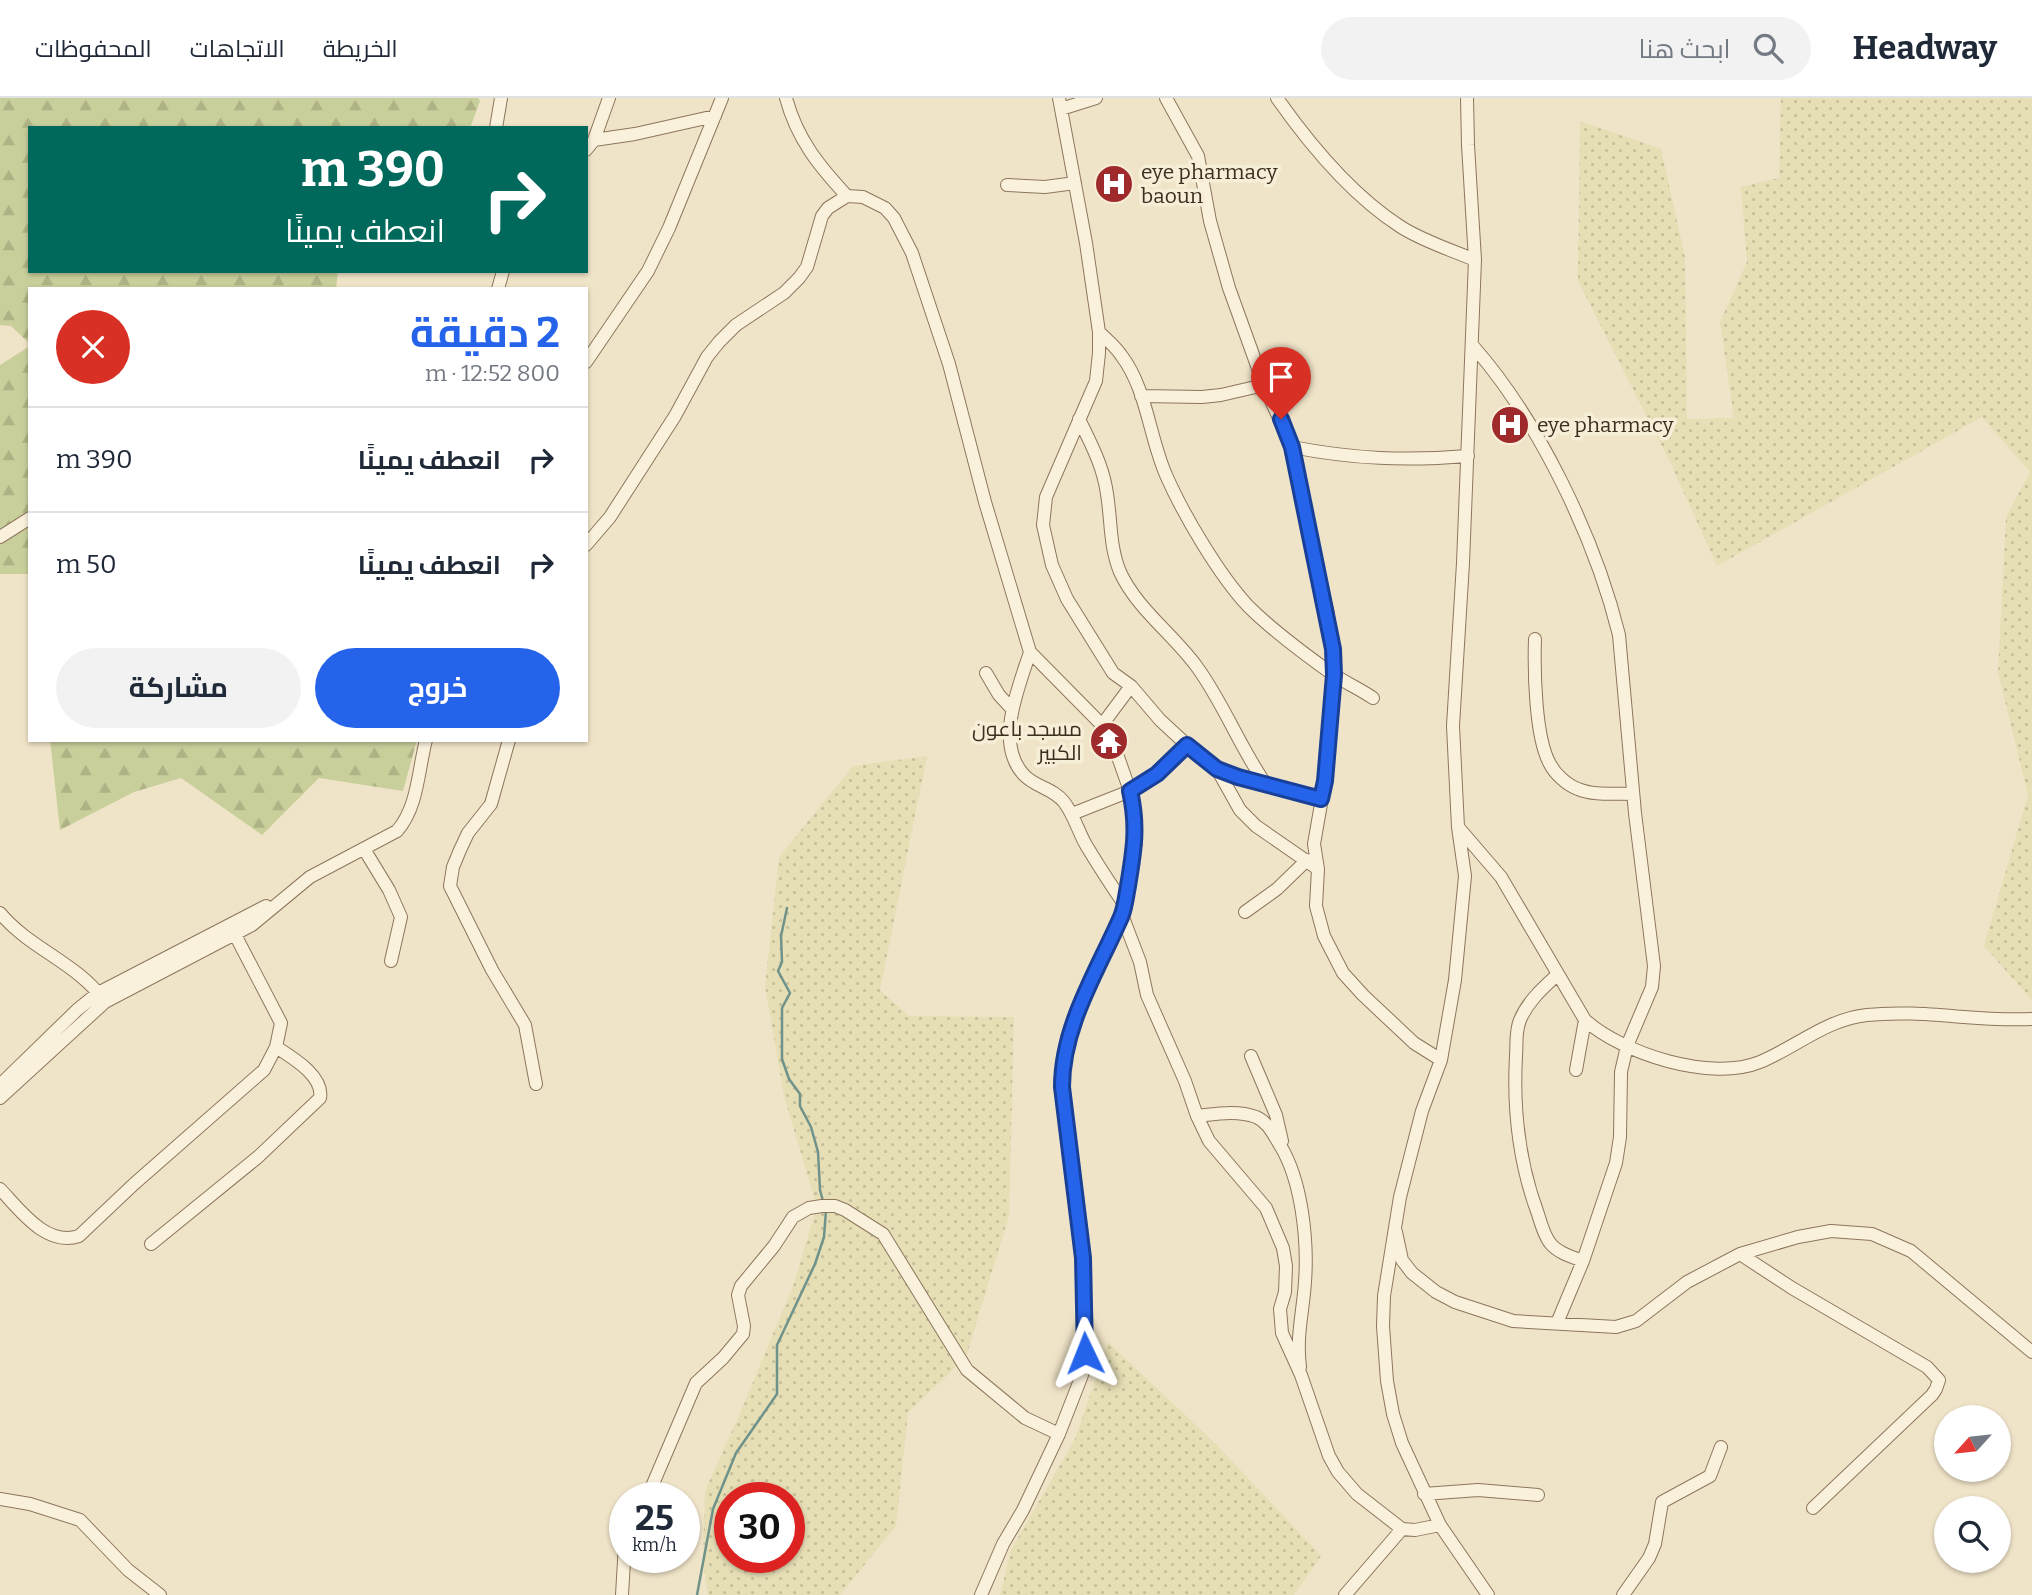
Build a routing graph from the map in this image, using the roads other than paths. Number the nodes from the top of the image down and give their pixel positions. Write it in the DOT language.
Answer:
graph roads {
  1 [pos="501,98"];
  2 [pos="609,98"];
  3 [pos="722,98"];
  4 [pos="786,98"];
  5 [pos="1096,98"];
  6 [pos="1166,98"];
  7 [pos="1277,98"];
  8 [pos="1467,98"];
  9 [pos="1060,104"];
  10 [pos="715,116"];
  11 [pos="496,126"];
  12 [pos="590,145"];
  13 [pos="1074,183"];
  14 [pos="1007,185"];
  15 [pos="847,196"];
  16 [pos="1475,260"];
  17 [pos="1099,332"];
  18 [pos="1473,346"];
  19 [pos="588,359"];
  20 [pos="1264,385"];
  21 [pos="1141,396"];
  22 [pos="1079,419"];
  23 [pos="1292,447"];
  24 [pos="1468,456"];
  25 [pos="28,520"];
  26 [pos="0,537"];
  27 [pos="588,543"];
  28 [pos="1535,639"];
  29 [pos="1030,652"];
  30 [pos="986,673"];
  31 [pos="1334,675"];
  32 [pos="1131,686"];
  33 [pos="1373,698"];
  34 [pos="1012,709"];
  35 [pos="1102,725"];
  36 [pos="426,742"];
  37 [pos="508,742"];
  38 [pos="1187,745"];
  39 [pos="1217,769"];
  40 [pos="1267,786"];
  41 [pos="1130,791"];
  42 [pos="1633,794"];
  43 [pos="1321,799"];
  44 [pos="1072,814"];
  45 [pos="1458,827"];
  46 [pos="364,849"];
  47 [pos="1307,860"];
  48 [pos="1318,869"];
  49 [pos="1123,909"];
  50 [pos="1245,912"];
  51 [pos="0,913"];
  52 [pos="232,930"];
  53 [pos="391,961"];
  54 [pos="1558,975"];
  55 [pos="102,997"];
  56 [pos="2032,1019"];
  57 [pos="1585,1020"];
  58 [pos="1627,1046"];
  59 [pos="276,1047"];
  60 [pos="1251,1056"];
  61 [pos="1441,1060"];
  62 [pos="1576,1070"];
  63 [pos="536,1084"];
  64 [pos="0,1085"];
  65 [pos="0,1098"];
  66 [pos="1197,1116"];
  67 [pos="1286,1155"];
  68 [pos="0,1189"];
  69 [pos="1394,1225"];
  70 [pos="151,1244"];
  71 [pos="1740,1254"];
  72 [pos="1583,1261"];
  73 [pos="1556,1323"];
  74 [pos="2032,1352"];
  75 [pos="1301,1375"];
  76 [pos="1059,1434"];
  77 [pos="1721,1447"];
  78 [pos="653,1482"];
  79 [pos="1423,1493"];
  80 [pos="1538,1495"];
  81 [pos="0,1499"];
  82 [pos="1813,1508"];
  83 [pos="1440,1525"];
  84 [pos="1402,1529"];
  85 [pos="623,1573"];
  86 [pos="160,1595"];
  87 [pos="622,1595"];
  88 [pos="981,1595"];
  89 [pos="1345,1595"];
  90 [pos="1488,1595"];
  91 [pos="1623,1595"];
  1 -- 11 [label="street"];
  2 -- 12 [label="street"];
  3 -- 10 [label="street"];
  4 -- 15 [label="street"];
  5 -- 9 [label="street"];
  6 -- 20 [label="street"];
  7 -- 16 [label="street"];
  8 -- 16 [label="street"];
  9 -- 13 [label="street"];
  10 -- 12 [label="street"];
  10 -- 19 [label="street"];
  13 -- 14 [label="street"];
  13 -- 17 [label="street"];
  15 -- 27 [label="street"];
  15 -- 29 [label="street"];
  16 -- 18 [label="street"];
  17 -- 21 [label="street"];
  17 -- 22 [label="street"];
  18 -- 24 [label="street"];
  18 -- 42 [label="street"];
  20 -- 21 [label="street"];
  20 -- 23 [label="street"];
  21 -- 31 [label="street"];
  22 -- 32 [label="street"];
  22 -- 40 [label="street"];
  23 -- 24 [label="street"];
  23 -- 31 [label="street"];
  24 -- 45 [label="street"];
  25 -- 26 [label="street"];
  28 -- 42 [label="street"];
  29 -- 34 [label="street"];
  29 -- 35 [label="street"];
  30 -- 34 [label="street"];
  31 -- 33 [label="street"];
  31 -- 43 [label="street"];
  32 -- 35 [label="street"];
  32 -- 38 [label="street"];
  34 -- 44 [label="street"];
  35 -- 41 [label="street"];
  36 -- 46 [label="street"];
  37 -- 63 [label="street"];
  38 -- 39 [label="street"];
  38 -- 41 [label="street"];
  39 -- 40 [label="street"];
  39 -- 47 [label="street"];
  40 -- 43 [label="street"];
  41 -- 44 [label="street"];
  41 -- 49 [label="street"];
  42 -- 58 [label="street"];
  43 -- 48 [label="street"];
  44 -- 49 [label="street"];
  45 -- 54 [label="street"];
  45 -- 61 [label="street"];
  46 -- 52 [label="street"];
  46 -- 53 [label="street"];
  47 -- 48 [label="street"];
  47 -- 50 [label="street"];
  48 -- 61 [label="street"];
  49 -- 66 [label="street"];
  49 -- 76 [label="street"];
  51 -- 55 [label="street"];
  52 -- 55 [label="street"];
  52 -- 59 [label="street"];
  54 -- 57 [label="street"];
  54 -- 72 [label="street"];
  55 -- 64 [label="street"];
  55 -- 65 [label="street"];
  56 -- 58 [label="street"];
  57 -- 58 [label="street"];
  57 -- 62 [label="street"];
  58 -- 72 [label="street"];
  59 -- 68 [label="street"];
  59 -- 70 [label="street"];
  60 -- 67 [label="street"];
  61 -- 69 [label="street"];
  66 -- 67 [label="street"];
  66 -- 75 [label="street"];
  67 -- 75 [label="street"];
  69 -- 73 [label="street"];
  69 -- 79 [label="street"];
  71 -- 73 [label="street"];
  71 -- 74 [label="street"];
  71 -- 82 [label="street"];
  72 -- 73 [label="street"];
  75 -- 84 [label="street"];
  76 -- 78 [label="street"];
  76 -- 88 [label="street"];
  77 -- 91 [label="street"];
  79 -- 80 [label="street"];
  79 -- 83 [label="street"];
  81 -- 86 [label="street"];
  83 -- 84 [label="street"];
  83 -- 90 [label="street"];
  84 -- 89 [label="street"];
  85 -- 87 [label="street"];
}
